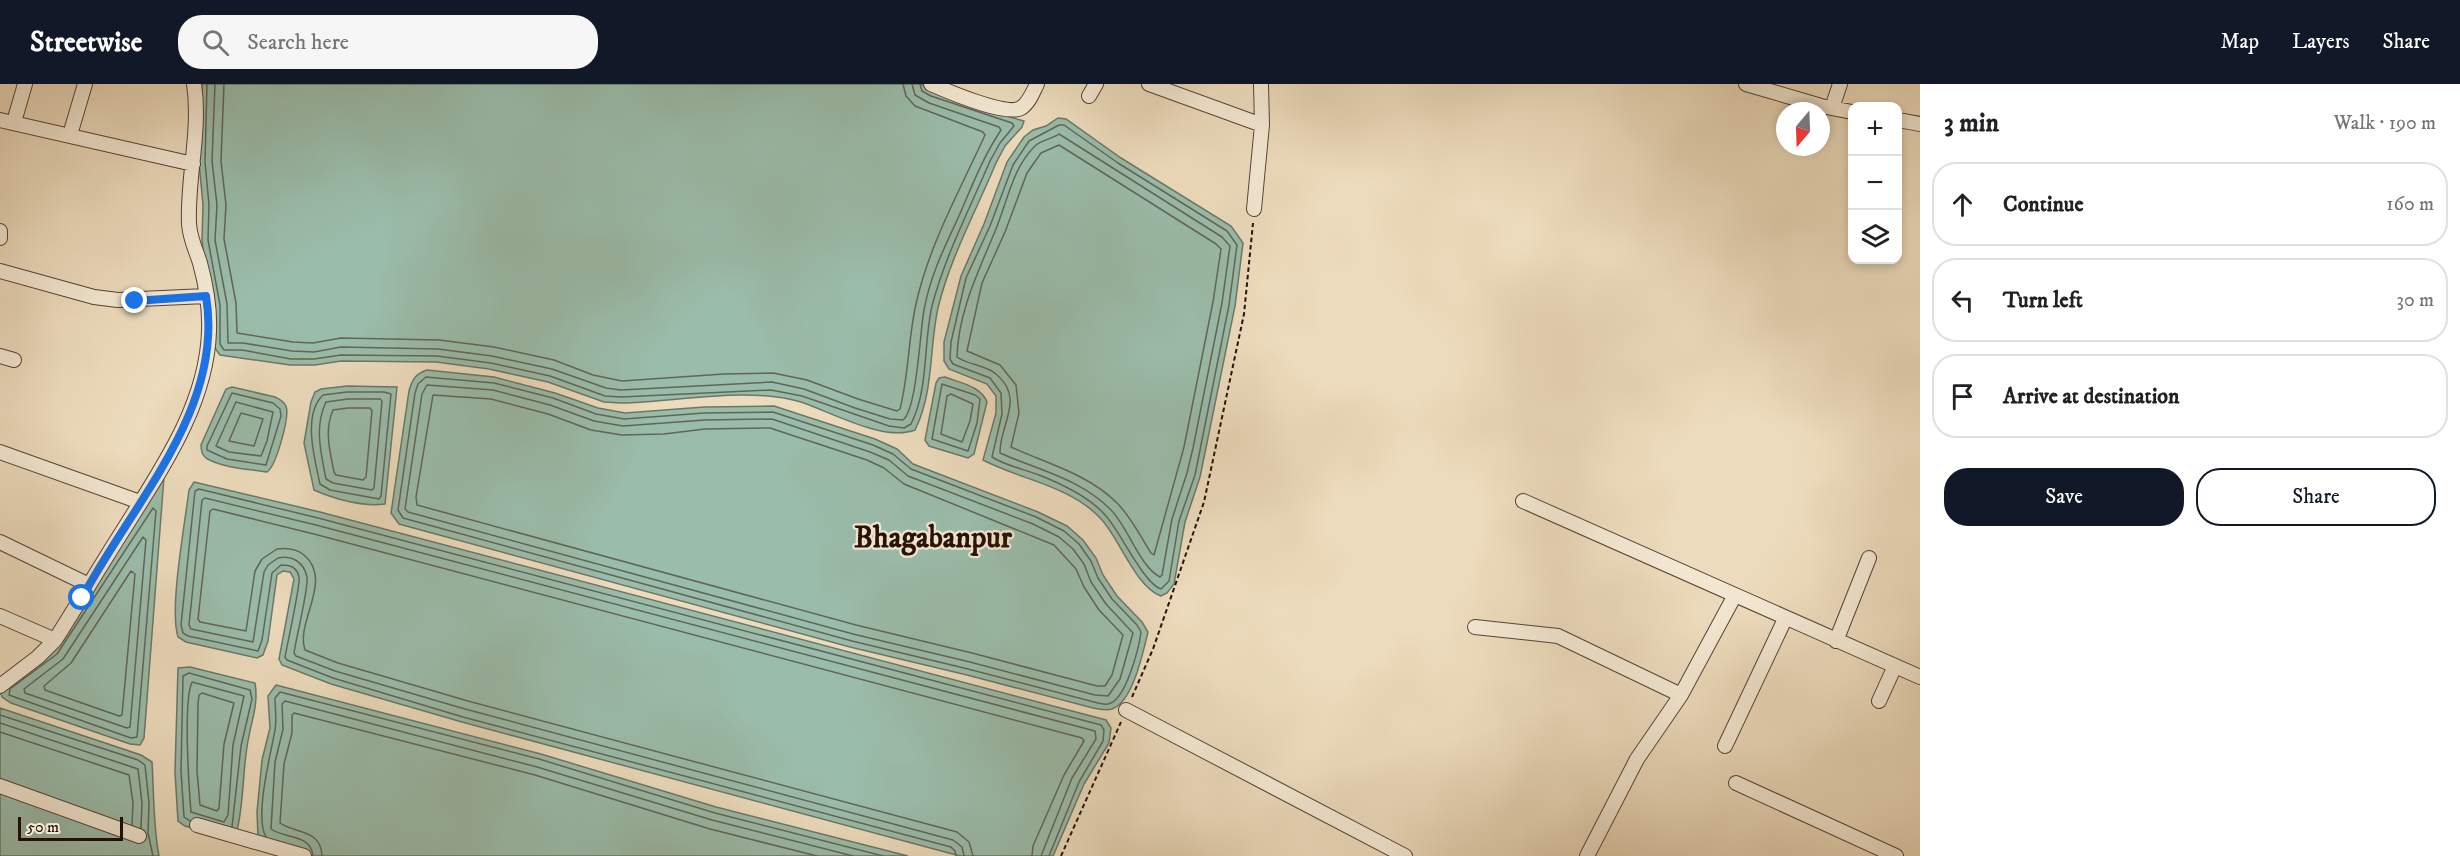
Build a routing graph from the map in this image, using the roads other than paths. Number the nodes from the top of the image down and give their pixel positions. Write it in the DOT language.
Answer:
graph roads {
  1 [pos="25,84"];
  2 [pos="85,84"];
  3 [pos="194,84"];
  4 [pos="931,84"];
  5 [pos="1037,84"];
  6 [pos="1149,84"];
  7 [pos="1262,84"];
  8 [pos="1746,84"];
  9 [pos="1840,84"];
  10 [pos="1832,108"];
  11 [pos="1848,111"];
  12 [pos="16,115"];
  13 [pos="0,120"];
  14 [pos="1902,121"];
  15 [pos="1920,124"];
  16 [pos="1262,125"];
  17 [pos="72,128"];
  18 [pos="193,165"];
  19 [pos="1254,209"];
  20 [pos="0,231"];
  21 [pos="0,238"];
  22 [pos="0,271"];
  23 [pos="206,296"];
  24 [pos="0,452"];
  25 [pos="1523,501"];
  26 [pos="140,502"];
  27 [pos="0,542"];
  28 [pos="1869,558"];
  29 [pos="89,585"];
  30 [pos="1735,595"];
  31 [pos="0,616"];
  32 [pos="1785,619"];
  33 [pos="1475,627"];
  34 [pos="55,640"];
  35 [pos="1836,641"];
  36 [pos="1895,666"];
  37 [pos="1920,677"];
  38 [pos="0,686"];
  39 [pos="1681,695"];
  40 [pos="1879,701"];
  41 [pos="1126,710"];
  42 [pos="1725,746"];
  43 [pos="1736,783"];
  44 [pos="0,786"];
  45 [pos="197,825"];
  46 [pos="139,836"];
  47 [pos="304,856"];
  48 [pos="1405,856"];
  49 [pos="1587,856"];
  50 [pos="1896,856"];
  1 -- 12 [label="street"];
  2 -- 17 [label="street"];
  3 -- 18 [label="street"];
  4 -- 5 [label="street"];
  6 -- 16 [label="street"];
  7 -- 16 [label="street"];
  8 -- 10 [label="street"];
  9 -- 10 [label="street"];
  10 -- 11 [label="street"];
  13 -- 18 [label="street"];
  14 -- 15 [label="street"];
  16 -- 19 [label="street"];
  18 -- 23 [label="street"];
  20 -- 21 [label="street"];
  22 -- 23 [label="street"];
  23 -- 26 [label="street"];
  24 -- 26 [label="street"];
  25 -- 30 [label="street"];
  26 -- 29 [label="street"];
  27 -- 29 [label="street"];
  28 -- 35 [label="street"];
  29 -- 34 [label="street"];
  30 -- 32 [label="street"];
  30 -- 39 [label="street"];
  31 -- 34 [label="street"];
  32 -- 35 [label="street"];
  32 -- 42 [label="street"];
  33 -- 39 [label="street"];
  34 -- 38 [label="street"];
  35 -- 36 [label="street"];
  36 -- 37 [label="street"];
  36 -- 40 [label="street"];
  39 -- 49 [label="street"];
  41 -- 48 [label="street"];
  43 -- 50 [label="street"];
  44 -- 46 [label="street"];
  45 -- 47 [label="street"];
}
